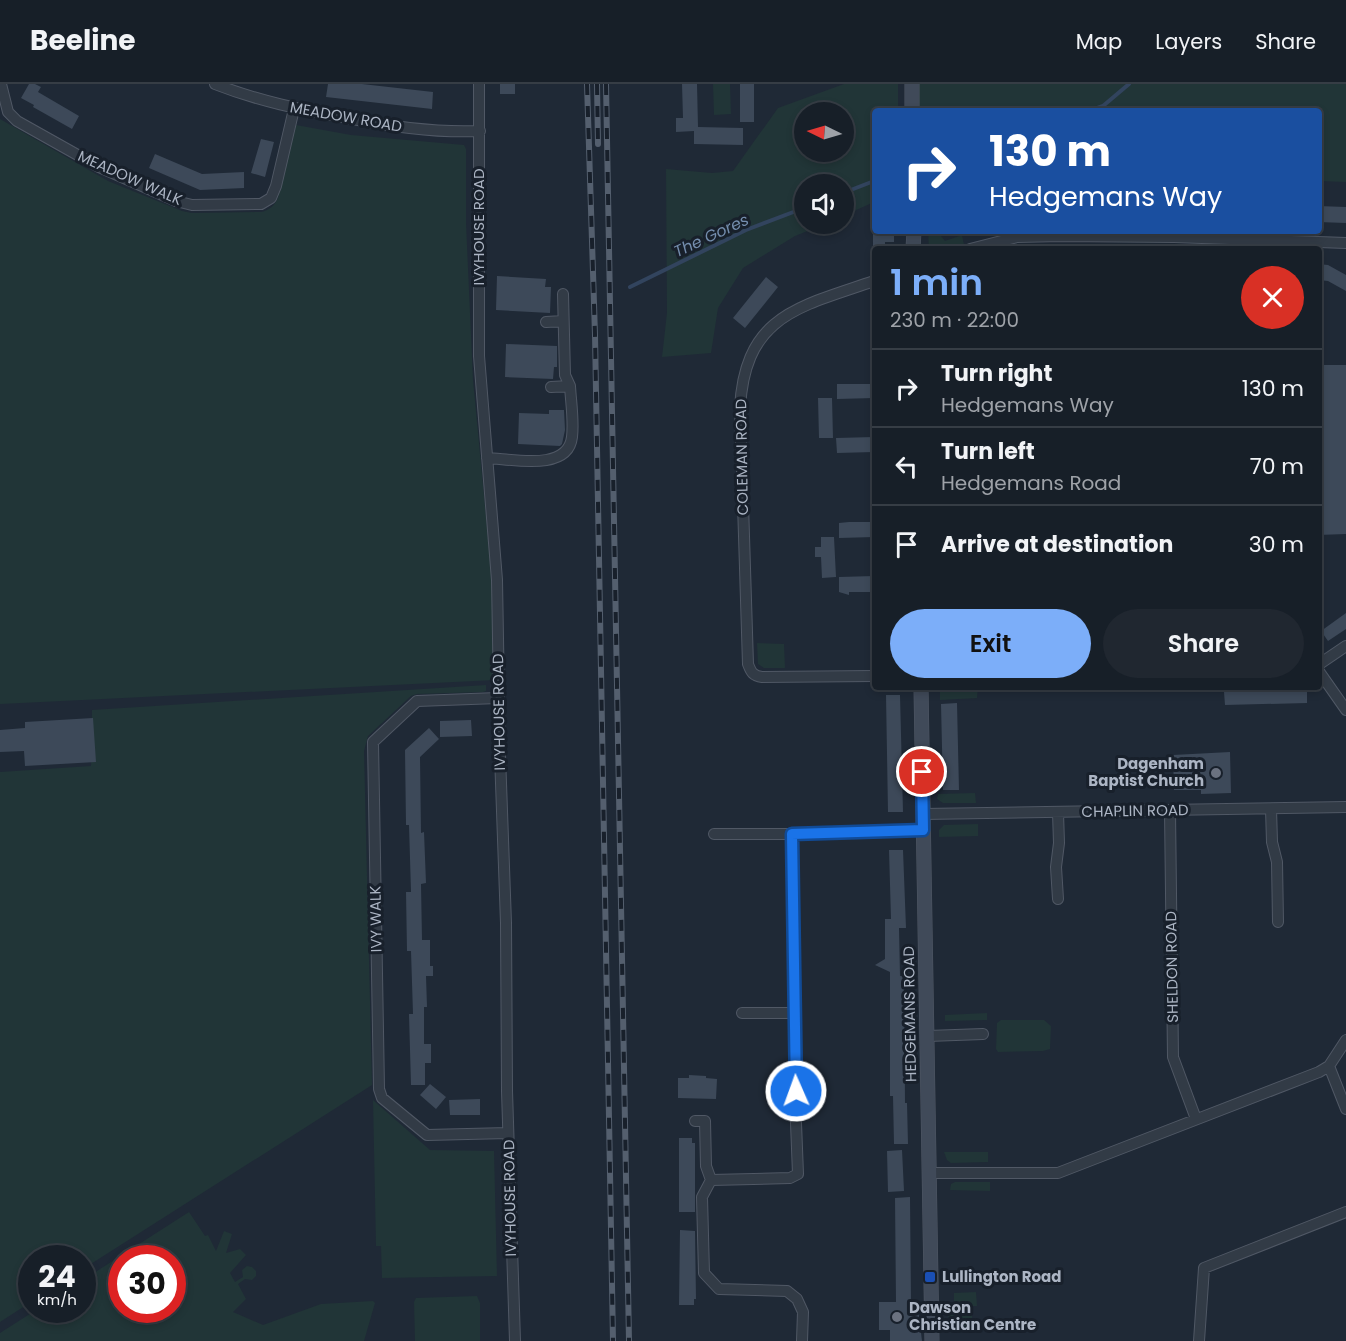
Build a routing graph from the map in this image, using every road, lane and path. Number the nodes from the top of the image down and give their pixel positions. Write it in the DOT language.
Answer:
graph roads {
  1 [pos="1,84"];
  2 [pos="215,84"];
  3 [pos="479,84"];
  4 [pos="912,84"];
  5 [pos="294,108"];
  6 [pos="912,108"];
  7 [pos="480,131"];
  8 [pos="1174,237"];
  9 [pos="1346,243"];
  10 [pos="982,246"];
  11 [pos="1174,246"];
  12 [pos="872,283"];
  13 [pos="563,294"];
  14 [pos="563,321"];
  15 [pos="546,322"];
  16 [pos="570,386"];
  17 [pos="551,387"];
  18 [pos="487,458"];
  19 [pos="1346,646"];
  20 [pos="1322,662"];
  21 [pos="872,676"];
  22 [pos="1322,676"];
  23 [pos="921,690"];
  24 [pos="498,698"];
  25 [pos="1346,710"];
  26 [pos="1346,807"];
  27 [pos="1271,809"];
  28 [pos="1170,811"];
  29 [pos="1058,813"];
  30 [pos="923,814"];
  31 [pos="923,830"];
  32 [pos="714,834"];
  33 [pos="792,834"];
  34 [pos="1058,899"];
  35 [pos="1278,922"];
  36 [pos="742,1013"];
  37 [pos="794,1013"];
  38 [pos="983,1034"];
  39 [pos="928,1036"];
  40 [pos="1346,1040"];
  41 [pos="1329,1066"];
  42 [pos="1346,1109"];
  43 [pos="796,1110"];
  44 [pos="1196,1119"];
  45 [pos="695,1120"];
  46 [pos="796,1123"];
  47 [pos="508,1133"];
  48 [pos="929,1173"];
  49 [pos="711,1180"];
  50 [pos="1346,1212"];
  51 [pos="515,1341"];
  52 [pos="802,1341"];
  53 [pos="933,1341"];
  54 [pos="1198,1341"];
  1 -- 5 [label="street, MEADOW WALK"];
  2 -- 5 [label="street, MEADOW ROAD"];
  3 -- 7 [label="street, IVYHOUSE ROAD"];
  4 -- 6 [label="street"];
  5 -- 7 [label="street, MEADOW ROAD"];
  7 -- 18 [label="street, IVYHOUSE ROAD"];
  8 -- 9 [label="street"];
  8 -- 10 [label="street"];
  8 -- 11 [label="street"];
  12 -- 21 [label="street, COLEMAN ROAD"];
  13 -- 14 [label="street"];
  14 -- 15 [label="street"];
  14 -- 16 [label="street"];
  16 -- 17 [label="street"];
  16 -- 18 [label="street"];
  18 -- 24 [label="street, IVYHOUSE ROAD"];
  19 -- 20 [label="street"];
  22 -- 25 [label="street"];
  23 -- 30 [label="street, HEDGEMANS ROAD"];
  24 -- 47 [label="street, IVYHOUSE ROAD"];
  24 -- 47 [label="street, IVY WALK"];
  26 -- 27 [label="street, CHAPLIN ROAD"];
  27 -- 28 [label="street, CHAPLIN ROAD"];
  27 -- 35 [label="street"];
  28 -- 29 [label="street, CHAPLIN ROAD"];
  28 -- 44 [label="street, SHELDON ROAD"];
  29 -- 30 [label="street, CHAPLIN ROAD"];
  29 -- 34 [label="street"];
  30 -- 31 [label="street, HEDGEMANS ROAD"];
  31 -- 33 [label="street"];
  31 -- 39 [label="street, HEDGEMANS ROAD"];
  32 -- 33 [label="street"];
  33 -- 37 [label="street"];
  36 -- 37 [label="street"];
  37 -- 43 [label="street"];
  38 -- 39 [label="street"];
  39 -- 48 [label="street, HEDGEMANS ROAD"];
  40 -- 41 [label="street"];
  41 -- 42 [label="street"];
  41 -- 44 [label="street"];
  44 -- 48 [label="street"];
  45 -- 49 [label="street"];
  46 -- 49 [label="street"];
  47 -- 51 [label="street, IVYHOUSE ROAD"];
  48 -- 53 [label="street, HEDGEMANS ROAD"];
  49 -- 52 [label="street"];
  50 -- 54 [label="street"];
}
